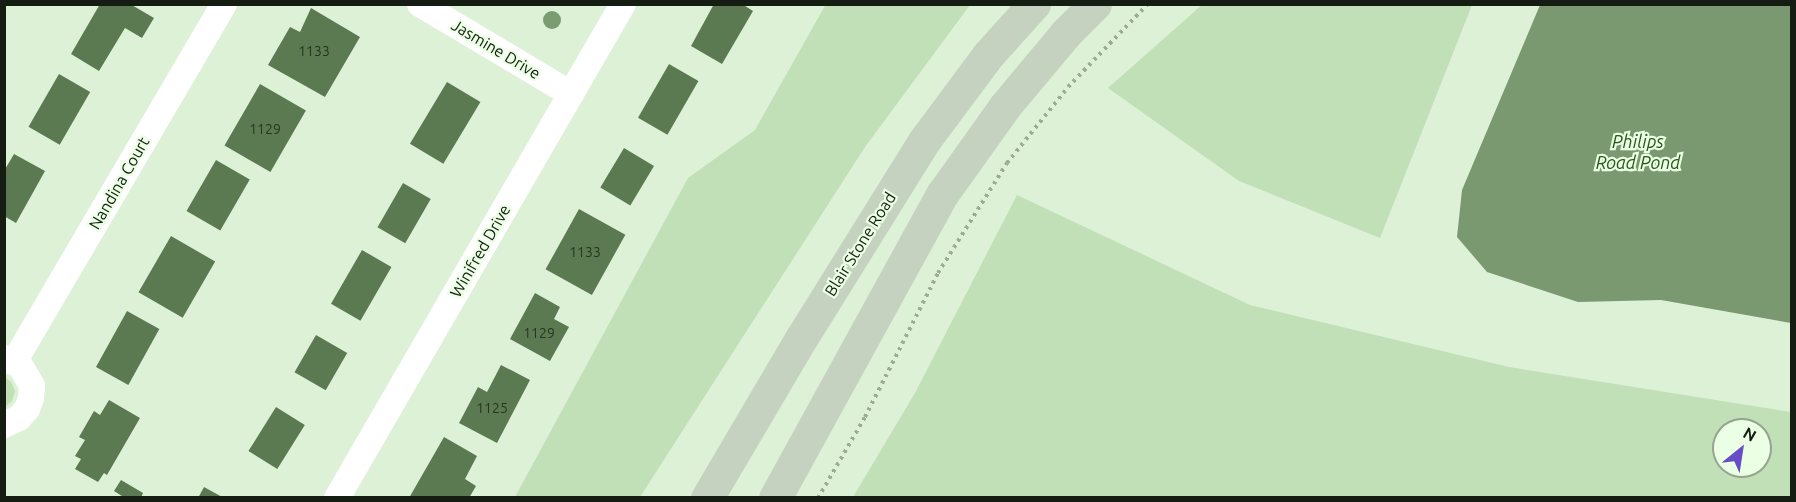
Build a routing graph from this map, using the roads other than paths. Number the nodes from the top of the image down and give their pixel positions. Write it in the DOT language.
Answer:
graph roads {
  1 [pos="224,4"];
  2 [pos="420,4"];
  3 [pos="623,4"];
  4 [pos="1034,4"];
  5 [pos="1095,4"];
  6 [pos="571,94"];
  7 [pos="9,360"];
  8 [pos="4,425"];
  9 [pos="337,498"];
  10 [pos="707,498"];
  11 [pos="775,498"];
  1 -- 7 [label="street, Nandina Court"];
  2 -- 6 [label="street, Jasmine Drive"];
  3 -- 6 [label="street, Winifred Drive"];
  4 -- 10 [label="main road, Blair Stone Road"];
  5 -- 11 [label="main road"];
  6 -- 9 [label="street, Winifred Drive"];
  7 -- 8 [label="street, Nandina Court"];
}
